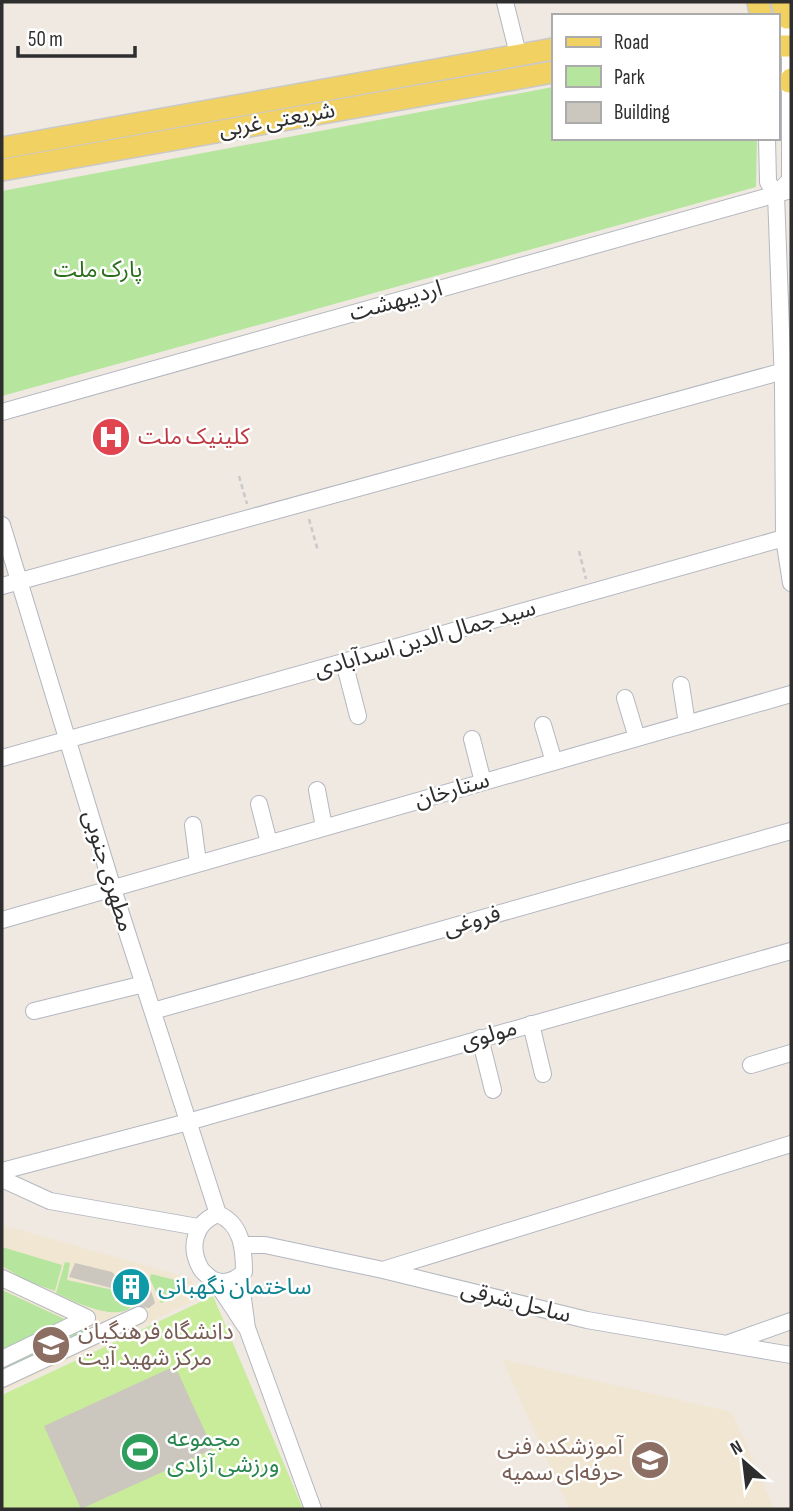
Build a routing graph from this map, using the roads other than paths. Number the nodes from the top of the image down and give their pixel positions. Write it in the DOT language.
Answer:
graph roads {
  1 [pos="505,2"];
  2 [pos="784,14"];
  3 [pos="786,46"];
  4 [pos="552,49"];
  5 [pos="518,54"];
  6 [pos="552,72"];
  7 [pos="790,80"];
  8 [pos="767,140"];
  9 [pos="2,148"];
  10 [pos="2,170"];
  11 [pos="783,192"];
  12 [pos="785,286"];
  13 [pos="787,370"];
  14 [pos="2,412"];
  15 [pos="788,514"];
  16 [pos="2,525"];
  17 [pos="784,538"];
  18 [pos="19,581"];
  19 [pos="791,583"];
  20 [pos="2,586"];
  21 [pos="344,662"];
  22 [pos="681,685"];
  23 [pos="791,694"];
  24 [pos="625,698"];
  25 [pos="358,716"];
  26 [pos="687,724"];
  27 [pos="543,725"];
  28 [pos="638,738"];
  29 [pos="67,739"];
  30 [pos="472,739"];
  31 [pos="2,758"];
  32 [pos="554,762"];
  33 [pos="483,782"];
  34 [pos="317,790"];
  35 [pos="259,804"];
  36 [pos="193,825"];
  37 [pos="324,827"];
  38 [pos="791,831"];
  39 [pos="269,842"];
  40 [pos="198,863"];
  41 [pos="113,889"];
  42 [pos="2,920"];
  43 [pos="791,951"];
  44 [pos="144,984"];
  45 [pos="34,1011"];
  46 [pos="153,1011"];
  47 [pos="531,1024"];
  48 [pos="480,1038"];
  49 [pos="791,1053"];
  50 [pos="751,1065"];
  51 [pos="543,1074"];
  52 [pos="493,1090"];
  53 [pos="188,1122"];
  54 [pos="791,1144"];
  55 [pos="2,1171"];
  56 [pos="2,1179"];
  57 [pos="218,1214"];
  58 [pos="198,1227"];
  59 [pos="242,1245"];
  60 [pos="383,1270"];
  61 [pos="240,1277"];
  62 [pos="2,1278"];
  63 [pos="214,1280"];
  64 [pos="139,1315"];
  65 [pos="791,1321"];
  66 [pos="247,1328"];
  67 [pos="726,1343"];
  68 [pos="791,1355"];
  69 [pos="2,1359"];
  70 [pos="2,1379"];
  71 [pos="313,1509"];
  1 -- 5 [label="street"];
  2 -- 3 [label="street"];
  3 -- 7 [label="street"];
  4 -- 5 [label="main road, شریعتی غربی"];
  5 -- 9 [label="main road, شریعتی غربی"];
  6 -- 10 [label="main road, شریعتی غربی"];
  7 -- 11 [label="street"];
  8 -- 11 [label="street"];
  11 -- 12 [label="street"];
  11 -- 14 [label="street, اردیبهشت"];
  12 -- 13 [label="street"];
  13 -- 15 [label="street"];
  13 -- 18 [label="street"];
  15 -- 17 [label="street"];
  16 -- 18 [label="street, مطهری جنوبی"];
  17 -- 19 [label="street"];
  17 -- 21 [label="street, سید جمال الدین اسدآبادی"];
  18 -- 20 [label="street"];
  18 -- 29 [label="street, مطهری جنوبی"];
  21 -- 25 [label="street"];
  21 -- 29 [label="street, سید جمال الدین اسدآبادی"];
  22 -- 26 [label="street"];
  23 -- 26 [label="street, ستارخان"];
  24 -- 28 [label="street"];
  26 -- 28 [label="street, ستارخان"];
  27 -- 32 [label="street"];
  28 -- 32 [label="street, ستارخان"];
  29 -- 31 [label="street, سید جمال الدین اسدآبادی"];
  29 -- 41 [label="street, مطهری جنوبی"];
  30 -- 33 [label="street"];
  32 -- 33 [label="street, ستارخان"];
  33 -- 37 [label="street, ستارخان"];
  34 -- 37 [label="street"];
  35 -- 39 [label="street"];
  36 -- 40 [label="street"];
  37 -- 39 [label="street, ستارخان"];
  38 -- 46 [label="street, فروغی"];
  39 -- 40 [label="street, ستارخان"];
  40 -- 41 [label="street, ستارخان"];
  41 -- 42 [label="street, ستارخان"];
  41 -- 44 [label="street, مطهری جنوبی"];
  43 -- 47 [label="street, مولوی"];
  44 -- 45 [label="street"];
  44 -- 46 [label="street, مطهری جنوبی"];
  46 -- 53 [label="street, مطهری جنوبی"];
  47 -- 48 [label="street, مولوی"];
  47 -- 51 [label="street"];
  48 -- 52 [label="street"];
  48 -- 53 [label="street, مولوی"];
  49 -- 50 [label="street"];
  53 -- 55 [label="street, مولوی"];
  53 -- 57 [label="street, مطهری جنوبی"];
  54 -- 60 [label="street"];
  56 -- 58 [label="street"];
  57 -- 58 [label="street"];
  57 -- 59 [label="street"];
  58 -- 63 [label="street"];
  59 -- 60 [label="street, ساحل شرقی"];
  59 -- 61 [label="street"];
  60 -- 67 [label="street, ساحل شرقی"];
  61 -- 63 [label="street"];
  61 -- 66 [label="street"];
  62 -- 69 [label="street"];
  63 -- 66 [label="street"];
  64 -- 70 [label="street"];
  65 -- 67 [label="street"];
  66 -- 71 [label="street"];
  67 -- 68 [label="street, ساحل شرقی"];
}
